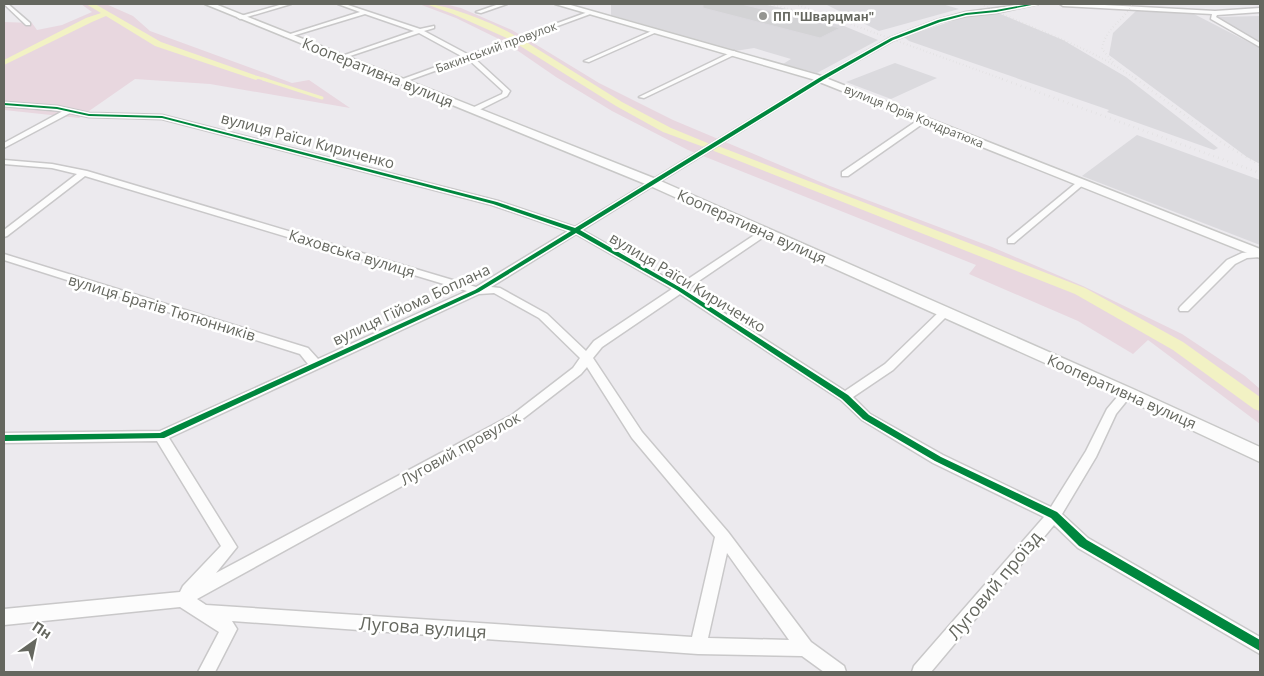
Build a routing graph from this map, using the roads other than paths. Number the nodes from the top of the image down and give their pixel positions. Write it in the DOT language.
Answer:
graph roads {
  1 [pos="5,4"];
  2 [pos="209,4"];
  3 [pos="288,4"];
  4 [pos="341,4"];
  5 [pos="504,4"];
  6 [pos="559,4"];
  7 [pos="1035,4"];
  8 [pos="1063,4"];
  9 [pos="1201,4"];
  10 [pos="1260,10"];
  11 [pos="479,12"];
  12 [pos="364,13"];
  13 [pos="590,13"];
  14 [pos="1215,13"];
  15 [pos="240,17"];
  16 [pos="28,24"];
  17 [pos="432,27"];
  18 [pos="419,31"];
  19 [pos="656,31"];
  20 [pos="287,36"];
  21 [pos="1260,45"];
  22 [pos="734,53"];
  23 [pos="342,57"];
  24 [pos="469,57"];
  25 [pos="587,61"];
  26 [pos="821,79"];
  27 [pos="402,81"];
  28 [pos="642,97"];
  29 [pos="4,104"];
  30 [pos="475,110"];
  31 [pos="69,111"];
  32 [pos="924,120"];
  33 [pos="4,146"];
  34 [pos="4,162"];
  35 [pos="84,173"];
  36 [pos="845,174"];
  37 [pos="652,182"];
  38 [pos="1081,182"];
  39 [pos="575,230"];
  40 [pos="766,232"];
  41 [pos="4,234"];
  42 [pos="1011,241"];
  43 [pos="1260,254"];
  44 [pos="4,257"];
  45 [pos="679,289"];
  46 [pos="477,291"];
  47 [pos="1184,309"];
  48 [pos="945,312"];
  49 [pos="587,358"];
  50 [pos="315,364"];
  51 [pos="1127,393"];
  52 [pos="845,397"];
  53 [pos="161,436"];
  54 [pos="4,438"];
  55 [pos="1260,455"];
  56 [pos="1054,515"];
  57 [pos="722,536"];
  58 [pos="182,599"];
  59 [pos="4,617"];
  60 [pos="698,646"];
  61 [pos="1260,646"];
  62 [pos="805,648"];
  63 [pos="206,672"];
  64 [pos="838,672"];
  65 [pos="920,672"];
  1 -- 16 [label="street"];
  2 -- 15 [label="street, Кооперативна вулиця"];
  3 -- 15 [label="street"];
  4 -- 12 [label="street"];
  5 -- 11 [label="street"];
  6 -- 13 [label="street, вулиця Юрія Кондратюка"];
  7 -- 26 [label="street, вулиця Гійома Боплана"];
  8 -- 14 [label="street"];
  9 -- 14 [label="street"];
  10 -- 14 [label="street"];
  12 -- 18 [label="street"];
  12 -- 20 [label="street"];
  13 -- 19 [label="street, вулиця Юрія Кондратюка"];
  13 -- 24 [label="street, Бакинський провулок"];
  14 -- 21 [label="street"];
  15 -- 20 [label="street, Кооперативна вулиця"];
  17 -- 18 [label="street"];
  18 -- 23 [label="street"];
  18 -- 24 [label="street"];
  19 -- 22 [label="street, вулиця Юрія Кондратюка"];
  19 -- 25 [label="street"];
  20 -- 23 [label="street, Кооперативна вулиця"];
  22 -- 26 [label="street, вулиця Юрія Кондратюка"];
  22 -- 28 [label="street"];
  23 -- 27 [label="street, Кооперативна вулиця"];
  24 -- 27 [label="street, Бакинський провулок"];
  24 -- 30 [label="street"];
  26 -- 32 [label="street, вулиця Юрія Кондратюка"];
  26 -- 37 [label="street, вулиця Гійома Боплана"];
  27 -- 30 [label="street, Кооперативна вулиця"];
  29 -- 31 [label="street, вулиця Раїси Кириченко"];
  30 -- 37 [label="street, Кооперативна вулиця"];
  31 -- 33 [label="street"];
  31 -- 39 [label="street, вулиця Раїси Кириченко"];
  32 -- 36 [label="street"];
  32 -- 38 [label="street, вулиця Юрія Кондратюка"];
  34 -- 35 [label="street, Каховська вулиця"];
  35 -- 41 [label="street"];
  35 -- 46 [label="street, Каховська вулиця"];
  37 -- 39 [label="street, вулиця Гійома Боплана"];
  37 -- 40 [label="street, Кооперативна вулиця"];
  38 -- 42 [label="street"];
  38 -- 43 [label="street, вулиця Юрія Кондратюка"];
  39 -- 45 [label="street, вулиця Раїси Кириченко"];
  39 -- 46 [label="street, вулиця Гійома Боплана"];
  40 -- 45 [label="street, Луговий провулок"];
  40 -- 48 [label="street, Кооперативна вулиця"];
  43 -- 47 [label="street"];
  44 -- 50 [label="street, вулиця Братів Тютюнників"];
  45 -- 49 [label="street, Луговий провулок"];
  45 -- 52 [label="street, вулиця Раїси Кириченко"];
  46 -- 49 [label="street, Каховська вулиця"];
  46 -- 50 [label="street, вулиця Гійома Боплана"];
  48 -- 51 [label="street, Кооперативна вулиця"];
  48 -- 52 [label="street"];
  49 -- 57 [label="street, Каховська вулиця"];
  49 -- 58 [label="street, Луговий провулок"];
  50 -- 53 [label="street, вулиця Гійома Боплана"];
  51 -- 55 [label="street, Кооперативна вулиця"];
  51 -- 56 [label="street, Луговий проїзд"];
  52 -- 56 [label="street, вулиця Раїси Кириченко"];
  53 -- 54 [label="street, вулиця Гійома Боплана"];
  53 -- 58 [label="street"];
  56 -- 61 [label="street, вулиця Раїси Кириченко"];
  56 -- 65 [label="street, Луговий проїзд"];
  57 -- 60 [label="street"];
  57 -- 62 [label="street, Каховська вулиця"];
  58 -- 59 [label="street"];
  58 -- 60 [label="street, Лугова вулиця"];
  58 -- 63 [label="street"];
  60 -- 62 [label="street, Лугова вулиця"];
  62 -- 64 [label="street"];
}
